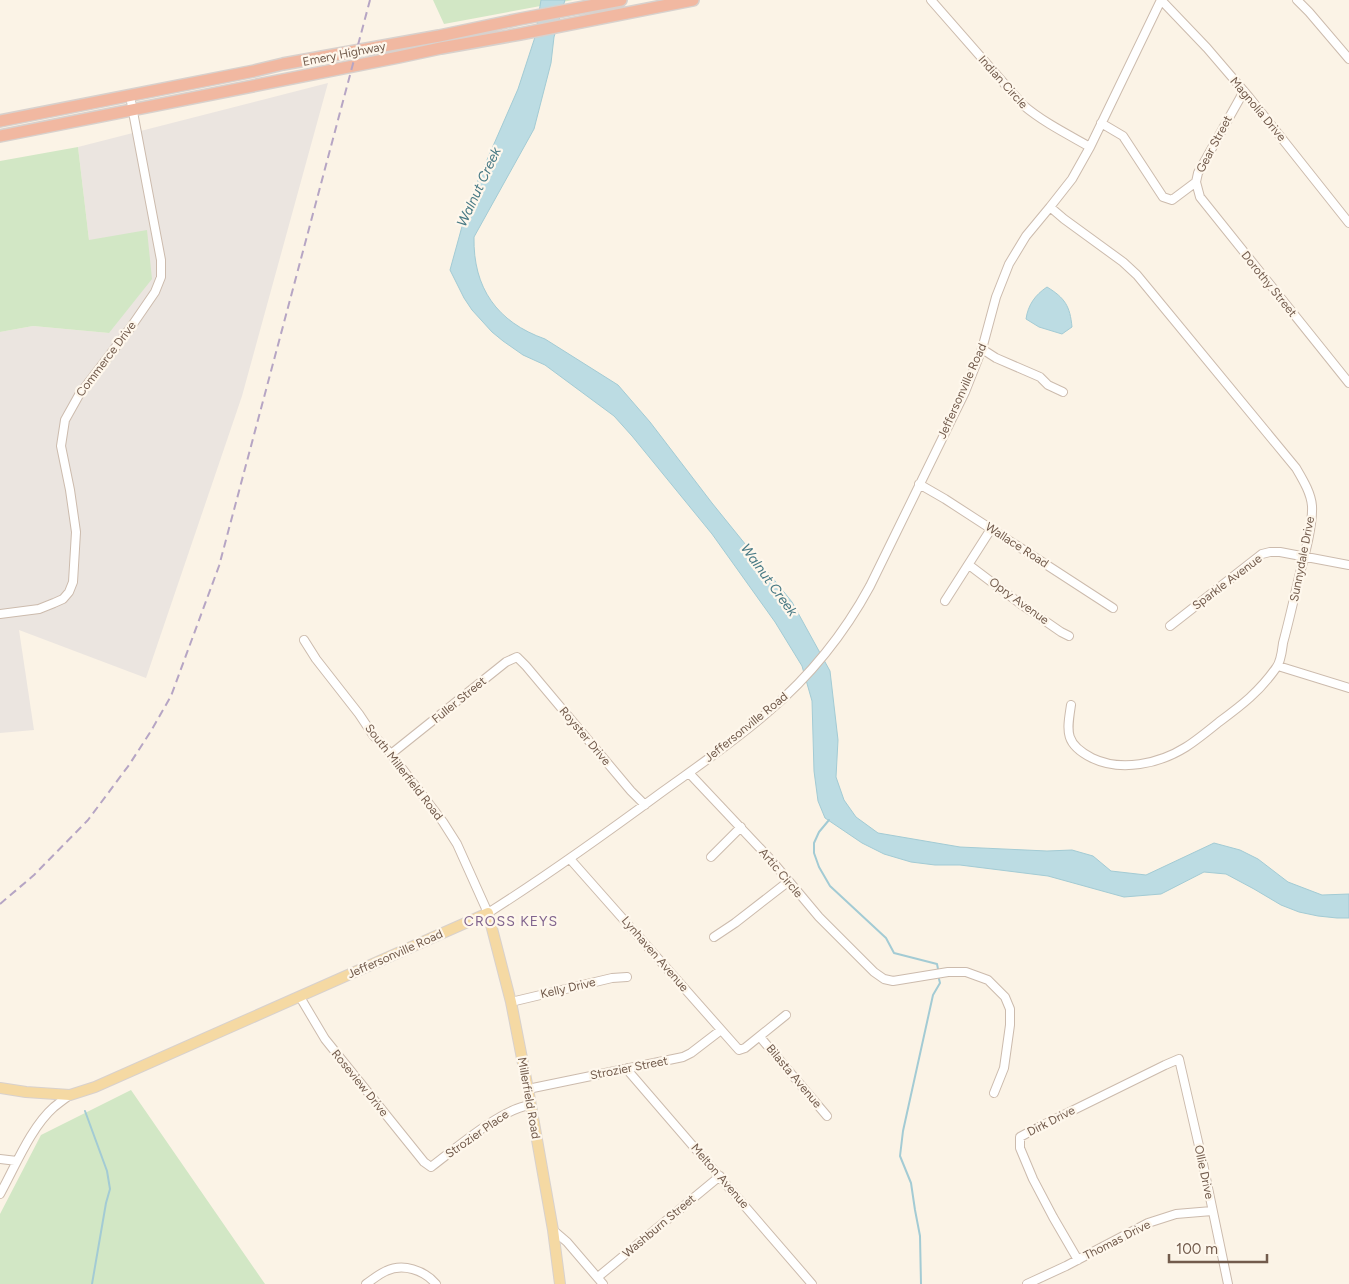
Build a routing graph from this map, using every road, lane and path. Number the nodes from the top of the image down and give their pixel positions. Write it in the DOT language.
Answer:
graph roads {
  1 [pos="620,0"];
  2 [pos="694,0"];
  3 [pos="931,0"];
  4 [pos="1161,0"];
  5 [pos="1297,0"];
  6 [pos="440,42"];
  7 [pos="1349,59"];
  8 [pos="1244,91"];
  9 [pos="130,96"];
  10 [pos="134,110"];
  11 [pos="0,121"];
  12 [pos="1101,123"];
  13 [pos="0,136"];
  14 [pos="1090,147"];
  15 [pos="1196,182"];
  16 [pos="1050,207"];
  17 [pos="1348,220"];
  18 [pos="982,349"];
  19 [pos="1349,383"];
  20 [pos="1063,392"];
  21 [pos="919,484"];
  22 [pos="991,529"];
  23 [pos="1304,556"];
  24 [pos="969,565"];
  25 [pos="1349,566"];
  26 [pos="945,601"];
  27 [pos="1113,608"];
  28 [pos="0,614"];
  29 [pos="1170,626"];
  30 [pos="1070,636"];
  31 [pos="304,640"];
  32 [pos="526,666"];
  33 [pos="1278,666"];
  34 [pos="1349,688"];
  35 [pos="1071,705"];
  36 [pos="391,754"];
  37 [pos="689,772"];
  38 [pos="645,805"];
  39 [pos="741,827"];
  40 [pos="711,857"];
  41 [pos="570,859"];
  42 [pos="789,881"];
  43 [pos="488,913"];
  44 [pos="714,937"];
  45 [pos="627,977"];
  46 [pos="300,997"];
  47 [pos="511,1002"];
  48 [pos="786,1015"];
  49 [pos="722,1030"];
  50 [pos="760,1037"];
  51 [pos="1179,1059"];
  52 [pos="628,1068"];
  53 [pos="0,1088"];
  54 [pos="528,1090"];
  55 [pos="994,1093"];
  56 [pos="70,1095"];
  57 [pos="530,1105"];
  58 [pos="827,1116"];
  59 [pos="0,1159"];
  60 [pos="18,1161"];
  61 [pos="427,1164"];
  62 [pos="720,1176"];
  63 [pos="0,1194"];
  64 [pos="1212,1211"];
  65 [pos="553,1230"];
  66 [pos="1078,1260"];
  67 [pos="598,1277"];
  68 [pos="366,1284"];
  69 [pos="436,1284"];
  70 [pos="560,1284"];
  71 [pos="603,1284"];
  72 [pos="812,1284"];
  73 [pos="1027,1284"];
  74 [pos="1228,1284"];
  1 -- 6 [label="highway, Emery Highway"];
  2 -- 6 [label="highway, Emery Highway"];
  3 -- 14 [label="street, Indian Circle"];
  4 -- 8 [label="street, Magnolia Drive"];
  4 -- 12 [label="street, Jeffersonville Road"];
  5 -- 7 [label="street"];
  6 -- 9 [label="highway, Emery Highway"];
  6 -- 10 [label="highway, Emery Highway"];
  8 -- 15 [label="street, Gear Street"];
  8 -- 17 [label="street, Magnolia Drive"];
  9 -- 10 [label="street, Commerce Drive"];
  9 -- 11 [label="highway, Emery Highway"];
  10 -- 13 [label="highway, Emery Highway"];
  10 -- 28 [label="street, Commerce Drive"];
  12 -- 14 [label="street, Jeffersonville Road"];
  12 -- 15 [label="street, Gear Street"];
  14 -- 16 [label="street, Jeffersonville Road"];
  15 -- 19 [label="street, Dorothy Street"];
  16 -- 18 [label="street, Jeffersonville Road"];
  16 -- 23 [label="street, Sunnydale Drive"];
  18 -- 20 [label="street"];
  18 -- 21 [label="street, Jeffersonville Road"];
  21 -- 22 [label="street, Wallace Road"];
  21 -- 37 [label="street, Jeffersonville Road"];
  22 -- 24 [label="street"];
  22 -- 27 [label="street, Wallace Road"];
  23 -- 25 [label="street, Sparkle Avenue"];
  23 -- 29 [label="street, Sparkle Avenue"];
  23 -- 33 [label="street, Sunnydale Drive"];
  24 -- 26 [label="street"];
  24 -- 30 [label="street, Opry Avenue"];
  31 -- 36 [label="street, South Millerfield Road"];
  32 -- 36 [label="street, Fuller Street"];
  32 -- 38 [label="street, Royster Drive"];
  33 -- 34 [label="street"];
  33 -- 35 [label="street, Sunnydale Drive"];
  36 -- 43 [label="street, South Millerfield Road"];
  37 -- 38 [label="street, Jeffersonville Road"];
  37 -- 39 [label="street, Artic Circle"];
  38 -- 41 [label="street, Jeffersonville Road"];
  39 -- 40 [label="street"];
  39 -- 42 [label="street, Artic Circle"];
  41 -- 43 [label="street, Jeffersonville Road"];
  41 -- 49 [label="street, Lynhaven Avenue"];
  42 -- 44 [label="street"];
  42 -- 55 [label="street, Artic Circle"];
  43 -- 46 [label="main road, Jeffersonville Road"];
  43 -- 47 [label="main road, Millerfield Road"];
  45 -- 47 [label="street, Kelly Drive"];
  46 -- 56 [label="main road, Jeffersonville Road"];
  46 -- 61 [label="street, Roseview Drive"];
  47 -- 54 [label="main road, Millerfield Road"];
  48 -- 50 [label="street"];
  49 -- 50 [label="street, Lynhaven Avenue"];
  49 -- 52 [label="street, Strozier Street"];
  50 -- 58 [label="street, Bilasta Avenue"];
  51 -- 64 [label="street, Ollie Drive"];
  51 -- 66 [label="street, Dirk Drive"];
  52 -- 54 [label="street, Strozier Street"];
  52 -- 62 [label="street, Melton Avenue"];
  53 -- 56 [label="main road, Jeffersonville Road"];
  54 -- 57 [label="main road, Millerfield Road"];
  56 -- 60 [label="street"];
  57 -- 61 [label="street, Strozier Place"];
  57 -- 65 [label="main road, Millerfield Road"];
  59 -- 60 [label="street"];
  60 -- 63 [label="street"];
  62 -- 67 [label="street, Washburn Street"];
  62 -- 72 [label="street, Melton Avenue"];
  64 -- 66 [label="street, Thomas Drive"];
  64 -- 74 [label="street, Ollie Drive"];
  65 -- 67 [label="street"];
  65 -- 70 [label="main road, Millerfield Road"];
  66 -- 73 [label="street, Thomas Drive"];
  67 -- 71 [label="street"];
  68 -- 69 [label="street"];
}
